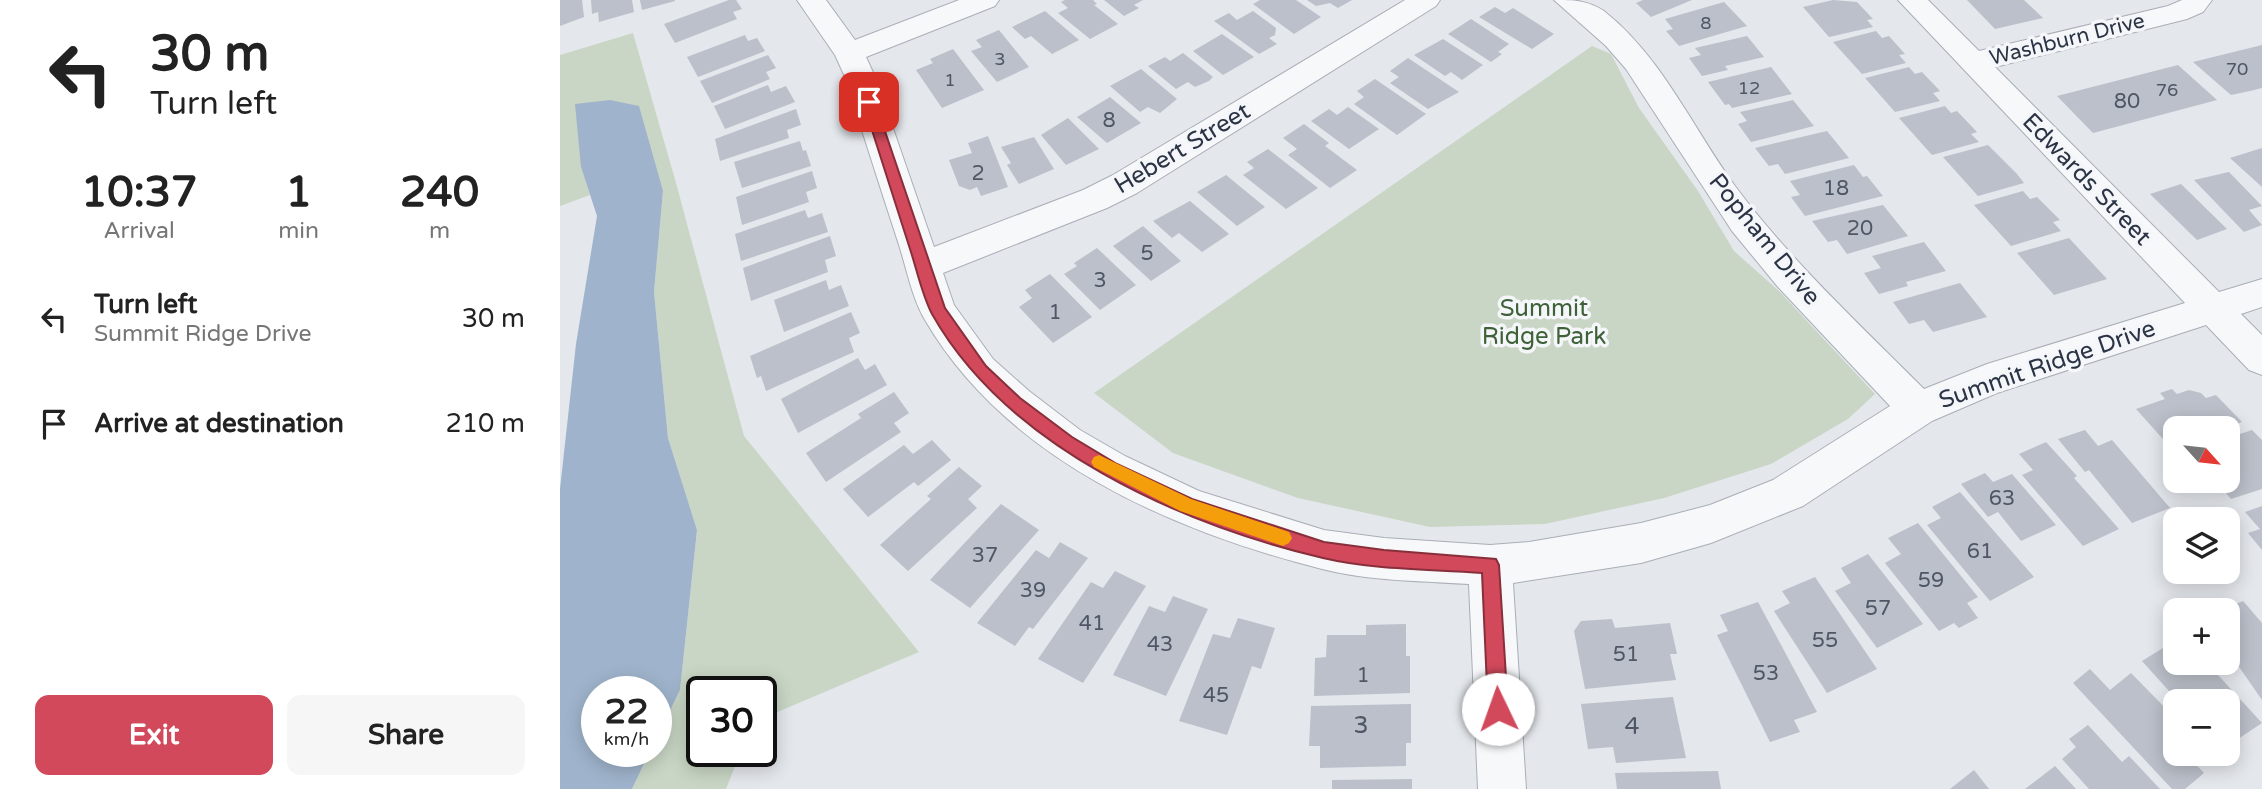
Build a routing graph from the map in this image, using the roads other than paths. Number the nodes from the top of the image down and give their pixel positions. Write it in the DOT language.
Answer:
graph roads {
  1 [pos="811,0"];
  2 [pos="985,0"];
  3 [pos="1426,0"];
  4 [pos="1568,0"];
  5 [pos="1912,0"];
  6 [pos="2198,0"];
  7 [pos="849,53"];
  8 [pos="1973,62"];
  9 [pos="923,266"];
  10 [pos="2262,293"];
  11 [pos="2213,308"];
  12 [pos="2262,359"];
  13 [pos="1918,409"];
  14 [pos="1490,565"];
  15 [pos="1502,789"];
  1 -- 7 [label="street, Summit Ridge Drive"];
  2 -- 7 [label="street"];
  3 -- 9 [label="street, Hebert Street"];
  4 -- 13 [label="street, Popham Drive"];
  5 -- 8 [label="street, Edwards Street"];
  6 -- 8 [label="street, Washburn Drive"];
  7 -- 9 [label="street, Summit Ridge Drive"];
  8 -- 11 [label="street, Edwards Street"];
  9 -- 14 [label="street, Summit Ridge Drive"];
  10 -- 11 [label="street, Summit Ridge Drive"];
  11 -- 12 [label="street, Edwards Street"];
  11 -- 13 [label="street, Summit Ridge Drive"];
  13 -- 14 [label="street, Summit Ridge Drive"];
  14 -- 15 [label="street"];
}
